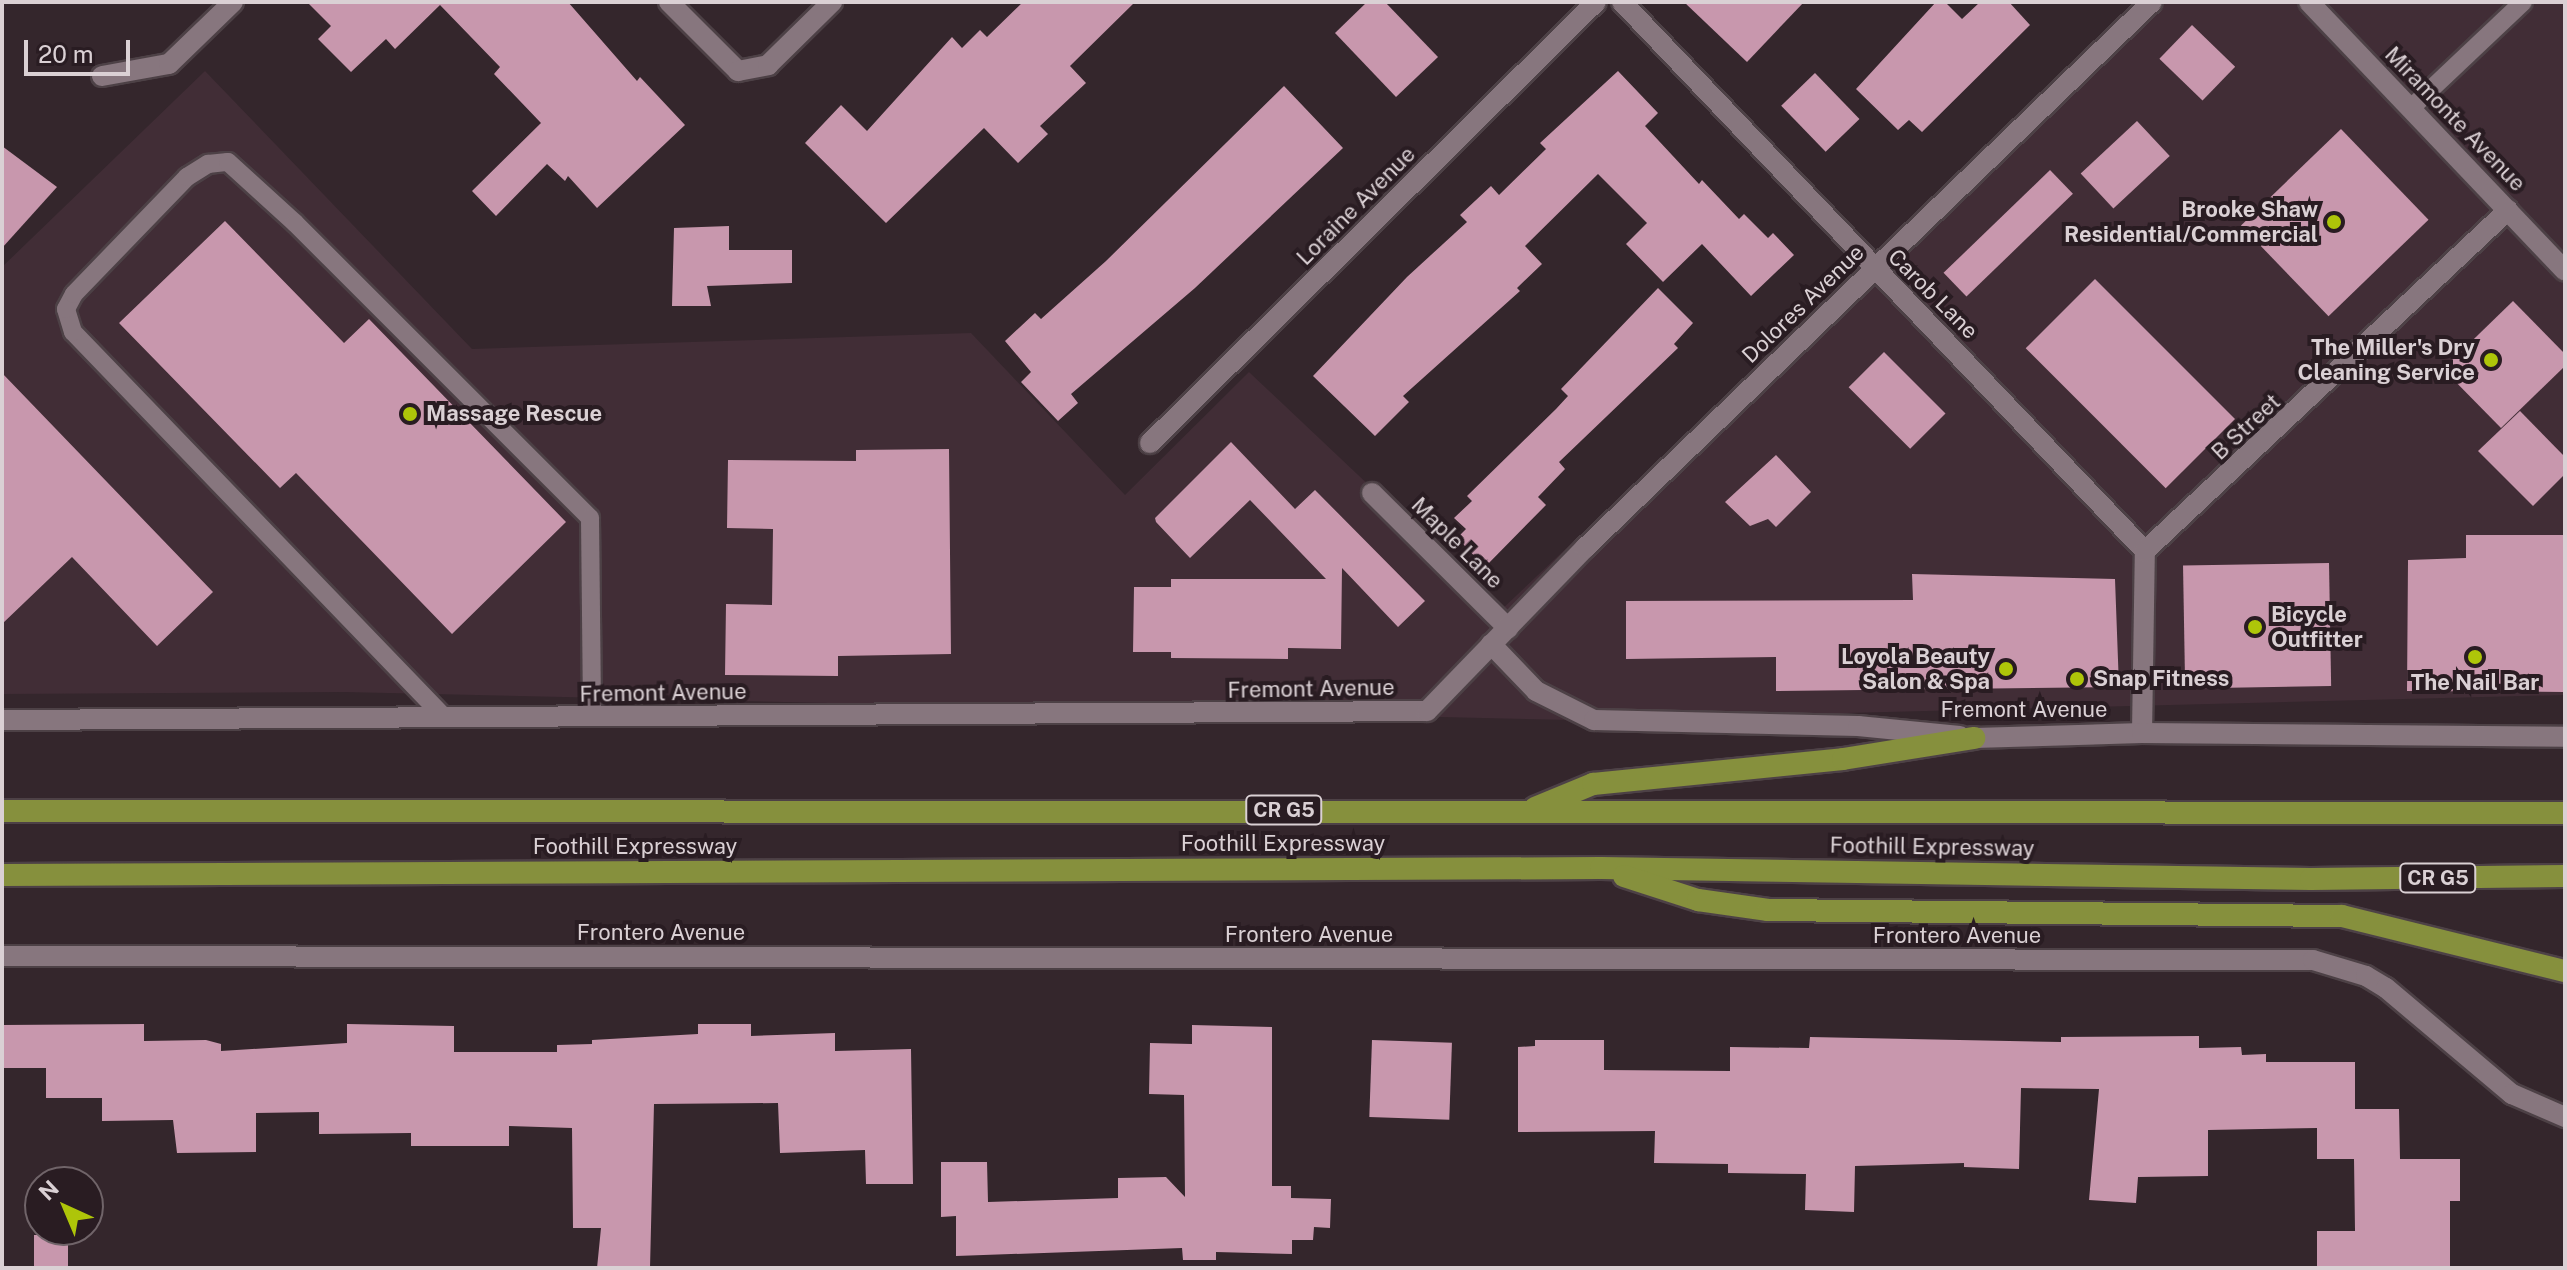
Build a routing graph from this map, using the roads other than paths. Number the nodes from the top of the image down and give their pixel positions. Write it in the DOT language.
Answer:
graph roads {
  1 [pos="233,2"];
  2 [pos="669,2"];
  3 [pos="832,2"];
  4 [pos="1596,2"];
  5 [pos="1622,2"];
  6 [pos="2152,2"];
  7 [pos="2309,2"];
  8 [pos="2523,2"];
  9 [pos="102,76"];
  10 [pos="2411,108"];
  11 [pos="2508,210"];
  12 [pos="1873,269"];
  13 [pos="2565,271"];
  14 [pos="1150,443"];
  15 [pos="1372,493"];
  16 [pos="2145,551"];
  17 [pos="1508,628"];
  18 [pos="1491,644"];
  19 [pos="592,717"];
  20 [pos="445,718"];
  21 [pos="2,720"];
  22 [pos="2142,733"];
  23 [pos="2565,737"];
  24 [pos="1974,738"];
  25 [pos="2,811"];
  26 [pos="1524,813"];
  27 [pos="2565,813"];
  28 [pos="1601,868"];
  29 [pos="2,875"];
  30 [pos="2565,876"];
  31 [pos="2,956"];
  32 [pos="2565,971"];
  33 [pos="2565,1117"];
  1 -- 9 [label="street"];
  2 -- 3 [label="street"];
  4 -- 14 [label="street, Loraine Avenue"];
  5 -- 12 [label="street, Carob Lane"];
  6 -- 12 [label="street, Dolores Avenue"];
  7 -- 10 [label="street, Miramonte Avenue"];
  8 -- 10 [label="lane"];
  10 -- 11 [label="street, Miramonte Avenue"];
  11 -- 13 [label="street, Miramonte Avenue"];
  11 -- 16 [label="street, B Street"];
  12 -- 16 [label="street, Carob Lane"];
  12 -- 17 [label="street, Dolores Avenue"];
  15 -- 17 [label="street, Maple Lane"];
  16 -- 22 [label="street"];
  17 -- 18 [label="street, Dolores Avenue"];
  18 -- 19 [label="street, Fremont Avenue"];
  18 -- 24 [label="street, Fremont Avenue"];
  19 -- 20 [label="street, Fremont Avenue"];
  19 -- 20 [label="lane"];
  20 -- 21 [label="street, Fremont Avenue"];
  22 -- 23 [label="street, Fremont Avenue"];
  22 -- 24 [label="street, Fremont Avenue"];
  24 -- 26 [label="highway"];
  25 -- 26 [label="highway, Foothill Expressway / CR G5"];
  26 -- 27 [label="highway, Foothill Expressway / CR G5"];
  28 -- 29 [label="highway, Foothill Expressway / CR G5"];
  28 -- 30 [label="highway, Foothill Expressway / CR G5"];
  28 -- 32 [label="highway"];
  31 -- 33 [label="street, Frontero Avenue"];
}
